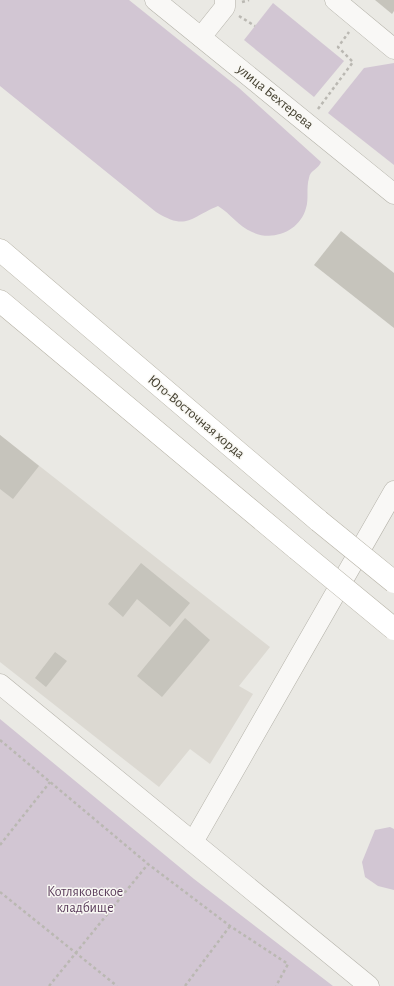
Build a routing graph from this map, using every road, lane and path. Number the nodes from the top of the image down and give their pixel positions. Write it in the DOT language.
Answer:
graph roads {
  1 [pos="155,0"];
  2 [pos="225,0"];
  3 [pos="334,0"];
  4 [pos="201,37"];
  5 [pos="338,47"];
  6 [pos="394,49"];
  7 [pos="318,110"];
  8 [pos="394,194"];
  9 [pos="0,250"];
  10 [pos="0,301"];
  11 [pos="394,491"];
  12 [pos="394,582"];
  13 [pos="394,629"];
  14 [pos="0,684"];
  15 [pos="0,740"];
  16 [pos="50,782"];
  17 [pos="193,842"];
  18 [pos="0,845"];
  19 [pos="148,864"];
  20 [pos="0,892"];
  21 [pos="230,926"];
  22 [pos="76,953"];
  23 [pos="49,986"];
  24 [pos="117,986"];
  25 [pos="185,986"];
  26 [pos="276,986"];
  27 [pos="369,986"];
  1 -- 4 [label="street, улица Бехтерева"];
  2 -- 4 [label="street"];
  3 -- 6 [label="street"];
  4 -- 8 [label="street, улица Бехтерева"];
  5 -- 7 [label="path"];
  9 -- 12 [label="main road, Юго-Восточная хорда, bridge"];
  10 -- 13 [label="main road, bridge"];
  11 -- 17 [label="street"];
  14 -- 17 [label="street"];
  15 -- 16 [label="path"];
  16 -- 18 [label="path"];
  16 -- 19 [label="path"];
  17 -- 27 [label="street"];
  19 -- 21 [label="path"];
  19 -- 22 [label="path"];
  20 -- 22 [label="path"];
  21 -- 25 [label="path"];
  21 -- 26 [label="path"];
  22 -- 23 [label="path"];
  22 -- 24 [label="path"];
}
